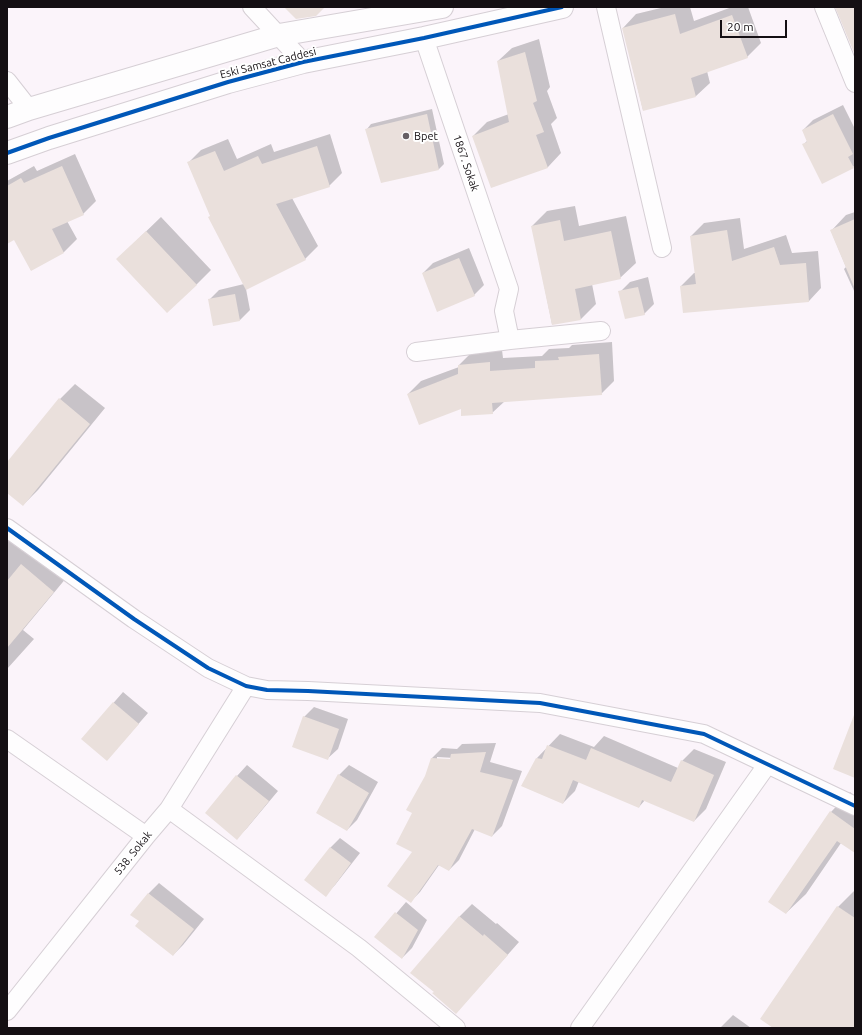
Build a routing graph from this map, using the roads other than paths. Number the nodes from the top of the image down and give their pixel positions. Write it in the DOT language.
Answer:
graph roads {
  1 [pos="252,7"];
  2 [pos="442,7"];
  3 [pos="562,7"];
  4 [pos="606,7"];
  5 [pos="824,7"];
  6 [pos="279,35"];
  7 [pos="424,38"];
  8 [pos="303,62"];
  9 [pos="7,81"];
  10 [pos="855,83"];
  11 [pos="29,109"];
  12 [pos="7,117"];
  13 [pos="7,153"];
  14 [pos="662,248"];
  15 [pos="601,331"];
  16 [pos="510,340"];
  17 [pos="416,352"];
  18 [pos="7,528"];
  19 [pos="246,686"];
  20 [pos="7,739"];
  21 [pos="767,765"];
  22 [pos="855,806"];
  23 [pos="169,809"];
  24 [pos="146,836"];
  25 [pos="7,1011"];
  26 [pos="456,1028"];
  27 [pos="580,1028"];
  1 -- 6 [label="street"];
  2 -- 6 [label="street, Eski Samsat Caddesi"];
  3 -- 7 [label="street, Eski Samsat Caddesi"];
  4 -- 14 [label="street"];
  5 -- 10 [label="street"];
  6 -- 8 [label="street"];
  6 -- 11 [label="street, Eski Samsat Caddesi"];
  7 -- 8 [label="street, Eski Samsat Caddesi"];
  7 -- 16 [label="street, 1867. Sokak"];
  8 -- 13 [label="street, Eski Samsat Caddesi"];
  9 -- 11 [label="street"];
  11 -- 12 [label="street, Eski Samsat Caddesi"];
  15 -- 16 [label="street"];
  16 -- 17 [label="street"];
  18 -- 19 [label="street"];
  19 -- 21 [label="street"];
  19 -- 23 [label="street, 538. Sokak"];
  20 -- 24 [label="street"];
  21 -- 22 [label="street"];
  21 -- 27 [label="street"];
  23 -- 24 [label="street, 538. Sokak"];
  23 -- 26 [label="street"];
  24 -- 25 [label="street, 538. Sokak"];
}
